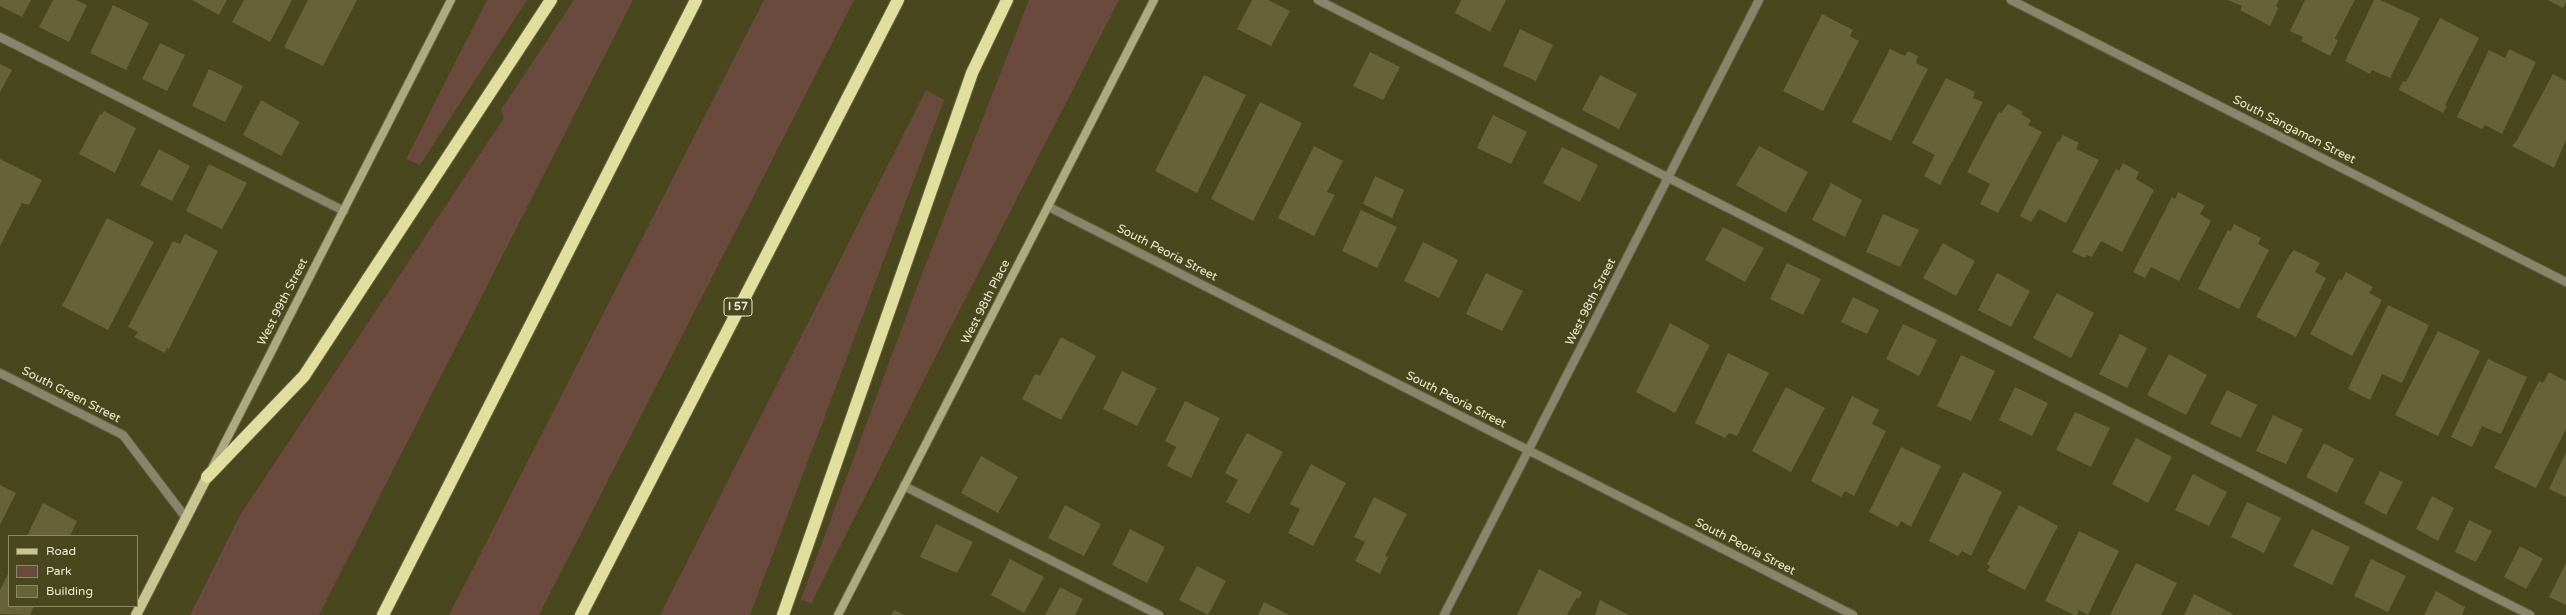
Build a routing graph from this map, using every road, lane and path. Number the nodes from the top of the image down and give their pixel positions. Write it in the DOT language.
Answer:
graph roads {
  1 [pos="451,0"];
  2 [pos="551,0"];
  3 [pos="696,0"];
  4 [pos="898,0"];
  5 [pos="1007,0"];
  6 [pos="1154,0"];
  7 [pos="1318,0"];
  8 [pos="1759,0"];
  9 [pos="2011,0"];
  10 [pos="0,37"];
  11 [pos="1668,178"];
  12 [pos="1048,207"];
  13 [pos="344,210"];
  14 [pos="2566,282"];
  15 [pos="0,373"];
  16 [pos="1529,451"];
  17 [pos="207,477"];
  18 [pos="904,486"];
  19 [pos="186,518"];
  20 [pos="136,615"];
  21 [pos="383,615"];
  22 [pos="580,615"];
  23 [pos="783,615"];
  24 [pos="838,615"];
  25 [pos="1159,615"];
  26 [pos="1444,615"];
  27 [pos="1852,615"];
  28 [pos="2530,615"];
  1 -- 13 [label="street, West 99th Street"];
  2 -- 17 [label="highway"];
  3 -- 21 [label="highway"];
  4 -- 22 [label="highway, I 57"];
  5 -- 23 [label="highway"];
  6 -- 12 [label="street, West 98th Place"];
  7 -- 11 [label="street"];
  8 -- 11 [label="street, West 98th Street"];
  9 -- 14 [label="street, South Sangamon Street"];
  10 -- 13 [label="street"];
  11 -- 16 [label="street, West 98th Street"];
  11 -- 28 [label="street"];
  12 -- 16 [label="street, South Peoria Street"];
  12 -- 18 [label="street, West 98th Place"];
  13 -- 17 [label="street, West 99th Street"];
  15 -- 19 [label="street, South Green Street"];
  16 -- 26 [label="street, West 98th Street"];
  16 -- 27 [label="street, South Peoria Street"];
  17 -- 19 [label="main road, West 99th Street"];
  18 -- 24 [label="street, West 98th Place"];
  18 -- 25 [label="street"];
  19 -- 20 [label="main road, West 99th Street"];
}
